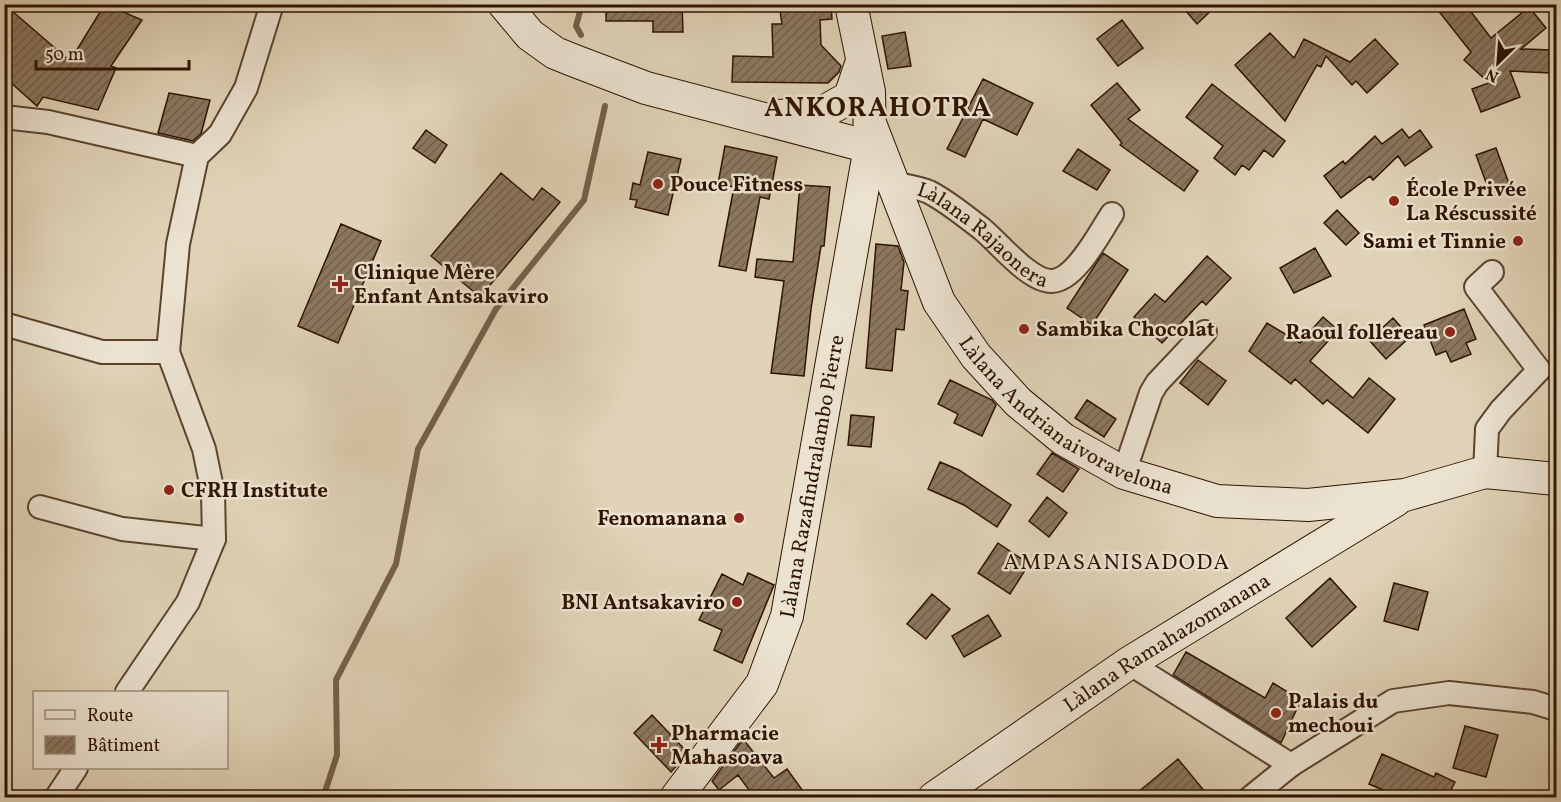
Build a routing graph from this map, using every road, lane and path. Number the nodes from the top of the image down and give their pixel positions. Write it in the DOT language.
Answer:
graph roads {
  1 [pos="272,4"];
  2 [pos="504,4"];
  3 [pos="850,4"];
  4 [pos="862,61"];
  5 [pos="728,110"];
  6 [pos="777,116"];
  7 [pos="4,117"];
  8 [pos="870,137"];
  9 [pos="197,156"];
  10 [pos="878,184"];
  11 [pos="1112,214"];
  12 [pos="1492,272"];
  13 [pos="4,324"];
  14 [pos="1204,332"];
  15 [pos="168,352"];
  16 [pos="1485,472"];
  17 [pos="1124,473"];
  18 [pos="1557,479"];
  19 [pos="1405,495"];
  20 [pos="1308,505"];
  21 [pos="40,507"];
  22 [pos="214,539"];
  23 [pos="1322,543"];
  24 [pos="1129,663"];
  25 [pos="128,691"];
  26 [pos="1557,709"];
  27 [pos="1291,765"];
  28 [pos="75,769"];
  29 [pos="56,798"];
  30 [pos="676,798"];
  31 [pos="933,798"];
  32 [pos="1250,798"];
  1 -- 9 [label="street"];
  2 -- 5 [label="main road"];
  3 -- 4 [label="main road, Làlana Razafindralambo Pierre"];
  4 -- 6 [label="main road"];
  4 -- 8 [label="main road, Làlana Razafindralambo Pierre"];
  5 -- 6 [label="main road"];
  5 -- 8 [label="main road"];
  6 -- 8 [label="main road"];
  7 -- 9 [label="street"];
  8 -- 10 [label="main road, Làlana Razafindralambo Pierre"];
  9 -- 15 [label="street"];
  10 -- 11 [label="street, Làlana Rajaonera"];
  10 -- 17 [label="main road, Làlana Andrianaivoravelona"];
  10 -- 30 [label="main road, Làlana Razafindralambo Pierre"];
  12 -- 16 [label="street"];
  13 -- 15 [label="street"];
  14 -- 17 [label="street"];
  15 -- 22 [label="street"];
  16 -- 18 [label="main road"];
  16 -- 19 [label="main road"];
  17 -- 20 [label="main road, Làlana Andrianaivoravelona"];
  19 -- 20 [label="main road, Làlana Andrianaivoravelona"];
  19 -- 23 [label="main road, Làlana Ramahazomanana"];
  20 -- 23 [label="main road"];
  21 -- 22 [label="street"];
  22 -- 25 [label="street"];
  23 -- 24 [label="main road, Làlana Ramahazomanana"];
  24 -- 27 [label="street"];
  24 -- 31 [label="main road, Làlana Ramahazomanana"];
  26 -- 27 [label="street"];
  27 -- 32 [label="street"];
  28 -- 29 [label="street"];
}
